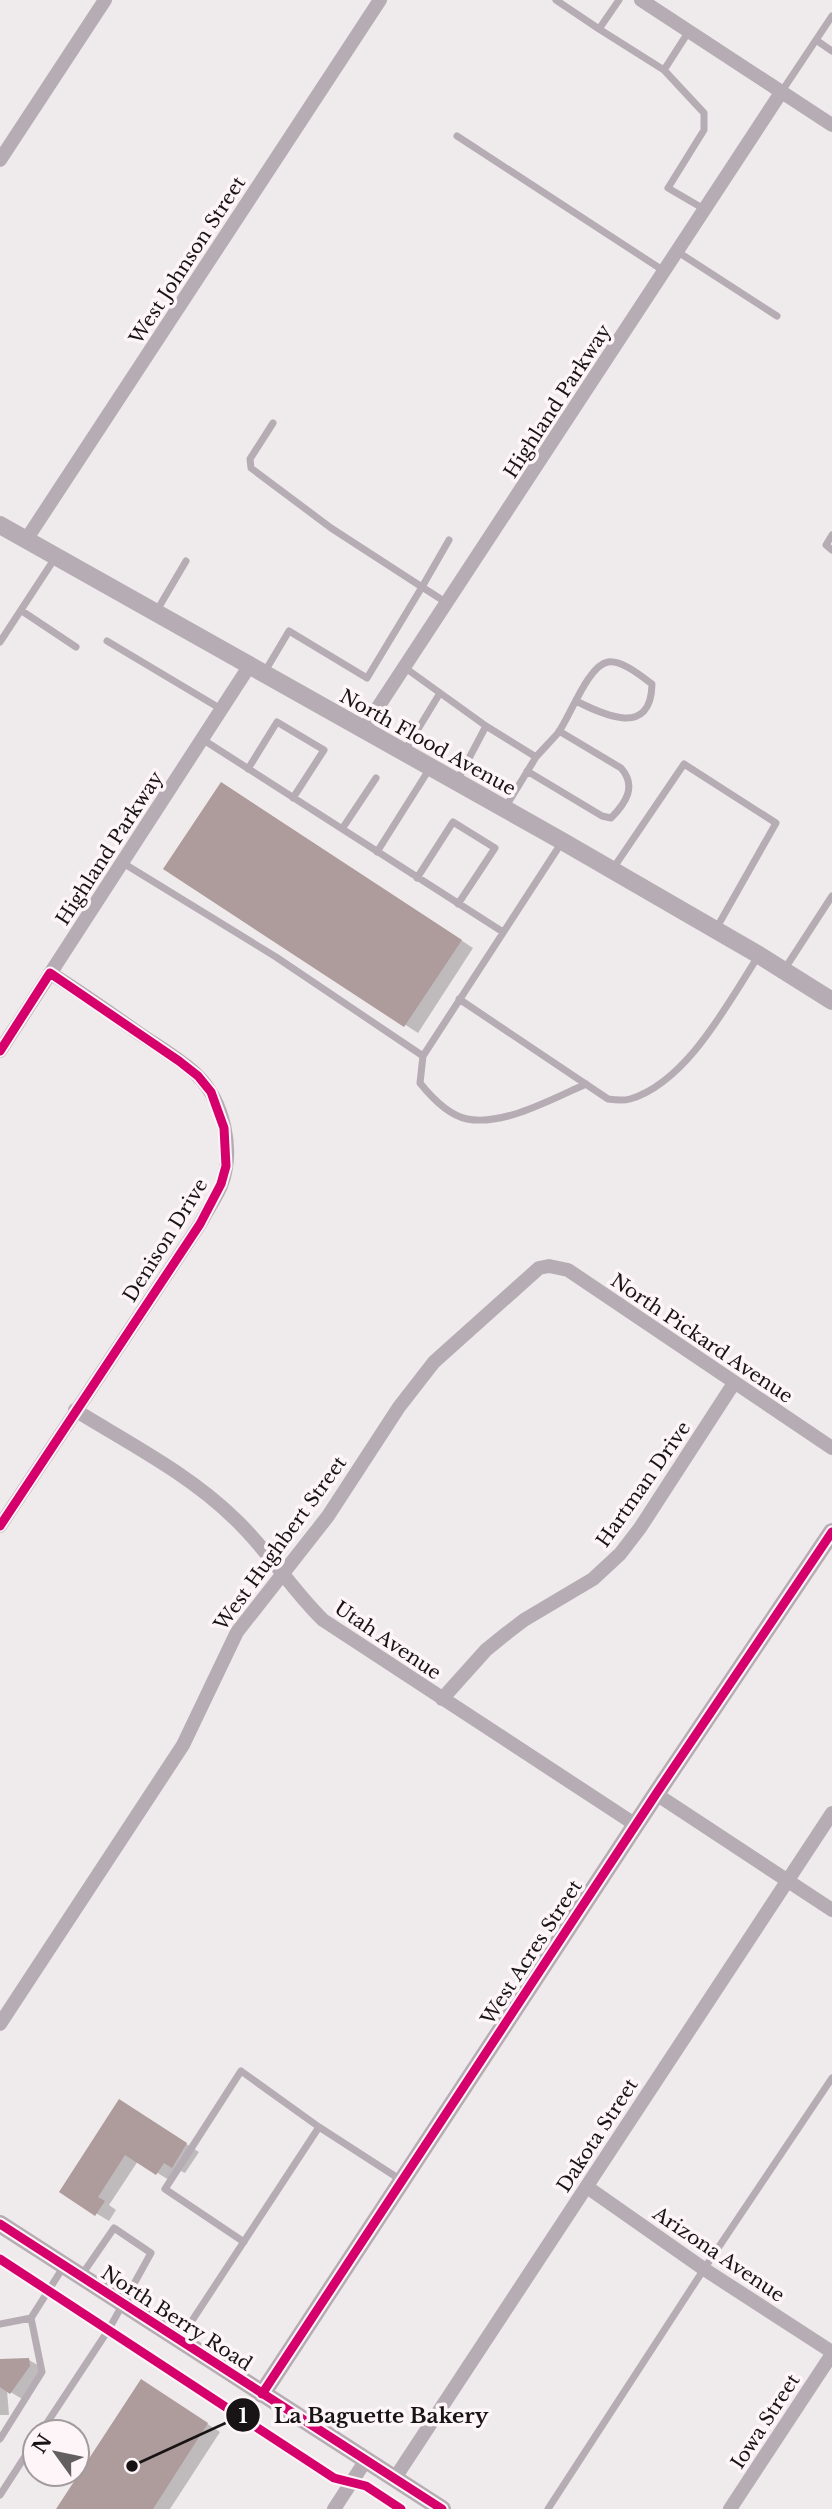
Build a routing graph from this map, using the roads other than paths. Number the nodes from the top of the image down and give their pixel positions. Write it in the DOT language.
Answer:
graph roads {
  1 [pos="105,0"];
  2 [pos="380,0"];
  3 [pos="556,0"];
  4 [pos="619,0"];
  5 [pos="641,0"];
  6 [pos="832,16"];
  7 [pos="600,29"];
  8 [pos="689,31"];
  9 [pos="816,40"];
  10 [pos="832,51"];
  11 [pos="664,70"];
  12 [pos="782,92"];
  13 [pos="832,125"];
  14 [pos="457,136"];
  15 [pos="0,160"];
  16 [pos="705,209"];
  17 [pos="678,251"];
  18 [pos="664,272"];
  19 [pos="777,317"];
  20 [pos="274,423"];
  21 [pos="0,525"];
  22 [pos="832,535"];
  23 [pos="26,540"];
  24 [pos="449,540"];
  25 [pos="832,550"];
  26 [pos="56,558"];
  27 [pos="186,561"];
  28 [pos="422,587"];
  29 [pos="447,603"];
  30 [pos="22,611"];
  31 [pos="155,613"];
  32 [pos="107,641"];
  33 [pos="0,642"];
  34 [pos="76,647"];
  35 [pos="404,667"];
  36 [pos="257,670"];
  37 [pos="440,693"];
  38 [pos="576,701"];
  39 [pos="221,709"];
  40 [pos="486,726"];
  41 [pos="363,730"];
  42 [pos="559,731"];
  43 [pos="202,739"];
  44 [pos="404,753"];
  45 [pos="536,758"];
  46 [pos="430,768"];
  47 [pos="248,769"];
  48 [pos="527,771"];
  49 [pos="376,778"];
  50 [pos="456,782"];
  51 [pos="293,798"];
  52 [pos="504,808"];
  53 [pos="342,829"];
  54 [pos="562,841"];
  55 [pos="377,852"];
  56 [pos="123,863"];
  57 [pos="612,870"];
  58 [pos="417,877"];
  59 [pos="832,896"];
  60 [pos="458,904"];
  61 [pos="716,930"];
  62 [pos="503,932"];
  63 [pos="759,955"];
  64 [pos="784,971"];
  65 [pos="50,973"];
  66 [pos="459,999"];
  67 [pos="832,1001"];
  68 [pos="4,1035"];
  69 [pos="0,1051"];
  70 [pos="422,1056"];
  71 [pos="586,1084"];
  72 [pos="549,1266"];
  73 [pos="734,1383"];
  74 [pos="75,1410"];
  75 [pos="832,1448"];
  76 [pos="0,1526"];
  77 [pos="832,1532"];
  78 [pos="281,1573"];
  79 [pos="442,1699"];
  80 [pos="656,1794"];
  81 [pos="832,1813"];
  82 [pos="636,1825"];
  83 [pos="788,1881"];
  84 [pos="832,1910"];
  85 [pos="0,2024"];
  86 [pos="832,2078"];
  87 [pos="319,2127"];
  88 [pos="402,2181"];
  89 [pos="587,2187"];
  90 [pos="0,2224"];
  91 [pos="244,2242"];
  92 [pos="65,2265"];
  93 [pos="704,2269"];
  94 [pos="81,2276"];
  95 [pos="124,2304"];
  96 [pos="31,2318"];
  97 [pos="0,2324"];
  98 [pos="179,2340"];
  99 [pos="832,2353"];
  100 [pos="262,2394"];
  101 [pos="50,2418"];
  102 [pos="0,2439"];
  103 [pos="366,2460"];
  104 [pos="21,2463"];
  105 [pos="395,2478"];
  106 [pos="0,2495"];
  107 [pos="334,2509"];
  108 [pos="442,2509"];
  109 [pos="548,2509"];
  110 [pos="730,2509"];
  1 -- 15 [label="street"];
  2 -- 23 [label="street, West Johnson Street"];
  3 -- 7 [label="lane"];
  4 -- 7 [label="lane"];
  5 -- 8 [label="street"];
  6 -- 9 [label="lane"];
  7 -- 11 [label="lane"];
  8 -- 11 [label="lane"];
  8 -- 12 [label="street"];
  9 -- 10 [label="lane"];
  9 -- 12 [label="lane"];
  11 -- 16 [label="lane"];
  12 -- 13 [label="street"];
  12 -- 16 [label="street, Highland Parkway"];
  14 -- 18 [label="lane"];
  16 -- 17 [label="street, Highland Parkway"];
  17 -- 18 [label="street, Highland Parkway"];
  17 -- 19 [label="lane"];
  18 -- 29 [label="street, Highland Parkway"];
  20 -- 28 [label="lane"];
  21 -- 23 [label="street, North Flood Avenue"];
  22 -- 25 [label="lane"];
  23 -- 26 [label="street, North Flood Avenue"];
  24 -- 28 [label="lane"];
  26 -- 30 [label="lane"];
  26 -- 31 [label="street, North Flood Avenue"];
  27 -- 31 [label="lane"];
  28 -- 29 [label="lane"];
  28 -- 36 [label="lane"];
  29 -- 35 [label="street, Highland Parkway"];
  30 -- 33 [label="lane"];
  30 -- 34 [label="lane"];
  31 -- 36 [label="street, North Flood Avenue"];
  32 -- 39 [label="lane"];
  35 -- 37 [label="lane"];
  35 -- 41 [label="street, Highland Parkway"];
  36 -- 39 [label="street, Highland Parkway"];
  36 -- 41 [label="street, North Flood Avenue"];
  37 -- 40 [label="lane"];
  37 -- 44 [label="lane"];
  38 -- 38 [label="lane"];
  38 -- 42 [label="lane"];
  39 -- 43 [label="street, Highland Parkway"];
  40 -- 45 [label="lane"];
  40 -- 50 [label="lane"];
  41 -- 44 [label="street, North Flood Avenue"];
  42 -- 45 [label="lane"];
  42 -- 48 [label="lane"];
  43 -- 47 [label="lane"];
  43 -- 56 [label="street, Highland Parkway"];
  44 -- 46 [label="street, North Flood Avenue"];
  45 -- 48 [label="lane"];
  46 -- 50 [label="street, North Flood Avenue"];
  46 -- 55 [label="lane"];
  47 -- 51 [label="lane"];
  47 -- 51 [label="lane"];
  48 -- 52 [label="lane"];
  49 -- 53 [label="lane"];
  50 -- 52 [label="street, North Flood Avenue"];
  51 -- 53 [label="lane"];
  52 -- 54 [label="street, North Flood Avenue"];
  53 -- 55 [label="lane"];
  54 -- 57 [label="street, North Flood Avenue"];
  54 -- 62 [label="lane"];
  55 -- 58 [label="lane"];
  56 -- 65 [label="street, Highland Parkway"];
  56 -- 70 [label="lane"];
  57 -- 61 [label="street, North Flood Avenue"];
  57 -- 61 [label="lane"];
  58 -- 60 [label="lane"];
  58 -- 60 [label="lane"];
  59 -- 64 [label="lane"];
  60 -- 62 [label="lane"];
  61 -- 63 [label="street, North Flood Avenue"];
  62 -- 66 [label="lane"];
  63 -- 64 [label="street, North Flood Avenue"];
  63 -- 71 [label="lane"];
  64 -- 67 [label="street, North Flood Avenue"];
  65 -- 68 [label="street, Highland Parkway"];
  65 -- 74 [label="street, Denison Drive"];
  66 -- 70 [label="lane"];
  66 -- 71 [label="lane"];
  68 -- 69 [label="street, Highland Parkway"];
  70 -- 71 [label="lane"];
  72 -- 73 [label="street, North Pickard Avenue"];
  72 -- 78 [label="street, West Hughbert Street"];
  73 -- 75 [label="street, North Pickard Avenue"];
  73 -- 79 [label="street, Hartman Drive"];
  74 -- 76 [label="street, Denison Drive"];
  74 -- 78 [label="street, Utah Avenue"];
  77 -- 80 [label="street, West Acres Street"];
  78 -- 79 [label="street, Utah Avenue"];
  78 -- 85 [label="street, West Hughbert Street"];
  79 -- 82 [label="street, Utah Avenue"];
  80 -- 82 [label="street, West Acres Street"];
  80 -- 83 [label="street"];
  81 -- 83 [label="street, Dakota Street"];
  82 -- 88 [label="street, West Acres Street"];
  83 -- 84 [label="street"];
  83 -- 89 [label="street, Dakota Street"];
  86 -- 93 [label="lane"];
  87 -- 88 [label="lane"];
  87 -- 91 [label="lane"];
  87 -- 91 [label="lane"];
  88 -- 100 [label="street, West Acres Street"];
  89 -- 93 [label="street, Arizona Avenue"];
  89 -- 105 [label="street, Dakota Street"];
  90 -- 92 [label="street, North Berry Road"];
  91 -- 98 [label="lane"];
  92 -- 94 [label="street, North Berry Road"];
  92 -- 96 [label="lane"];
  93 -- 99 [label="street, Arizona Avenue"];
  93 -- 109 [label="lane"];
  94 -- 95 [label="street, North Berry Road"];
  94 -- 95 [label="lane"];
  95 -- 98 [label="street, North Berry Road"];
  95 -- 101 [label="lane"];
  96 -- 97 [label="lane"];
  96 -- 102 [label="lane"];
  98 -- 100 [label="street, North Berry Road"];
  99 -- 110 [label="street, Iowa Street"];
  100 -- 103 [label="street, North Berry Road"];
  103 -- 105 [label="street, North Berry Road"];
  103 -- 107 [label="street"];
  104 -- 106 [label="lane"];
  105 -- 108 [label="street, North Berry Road"];
}
